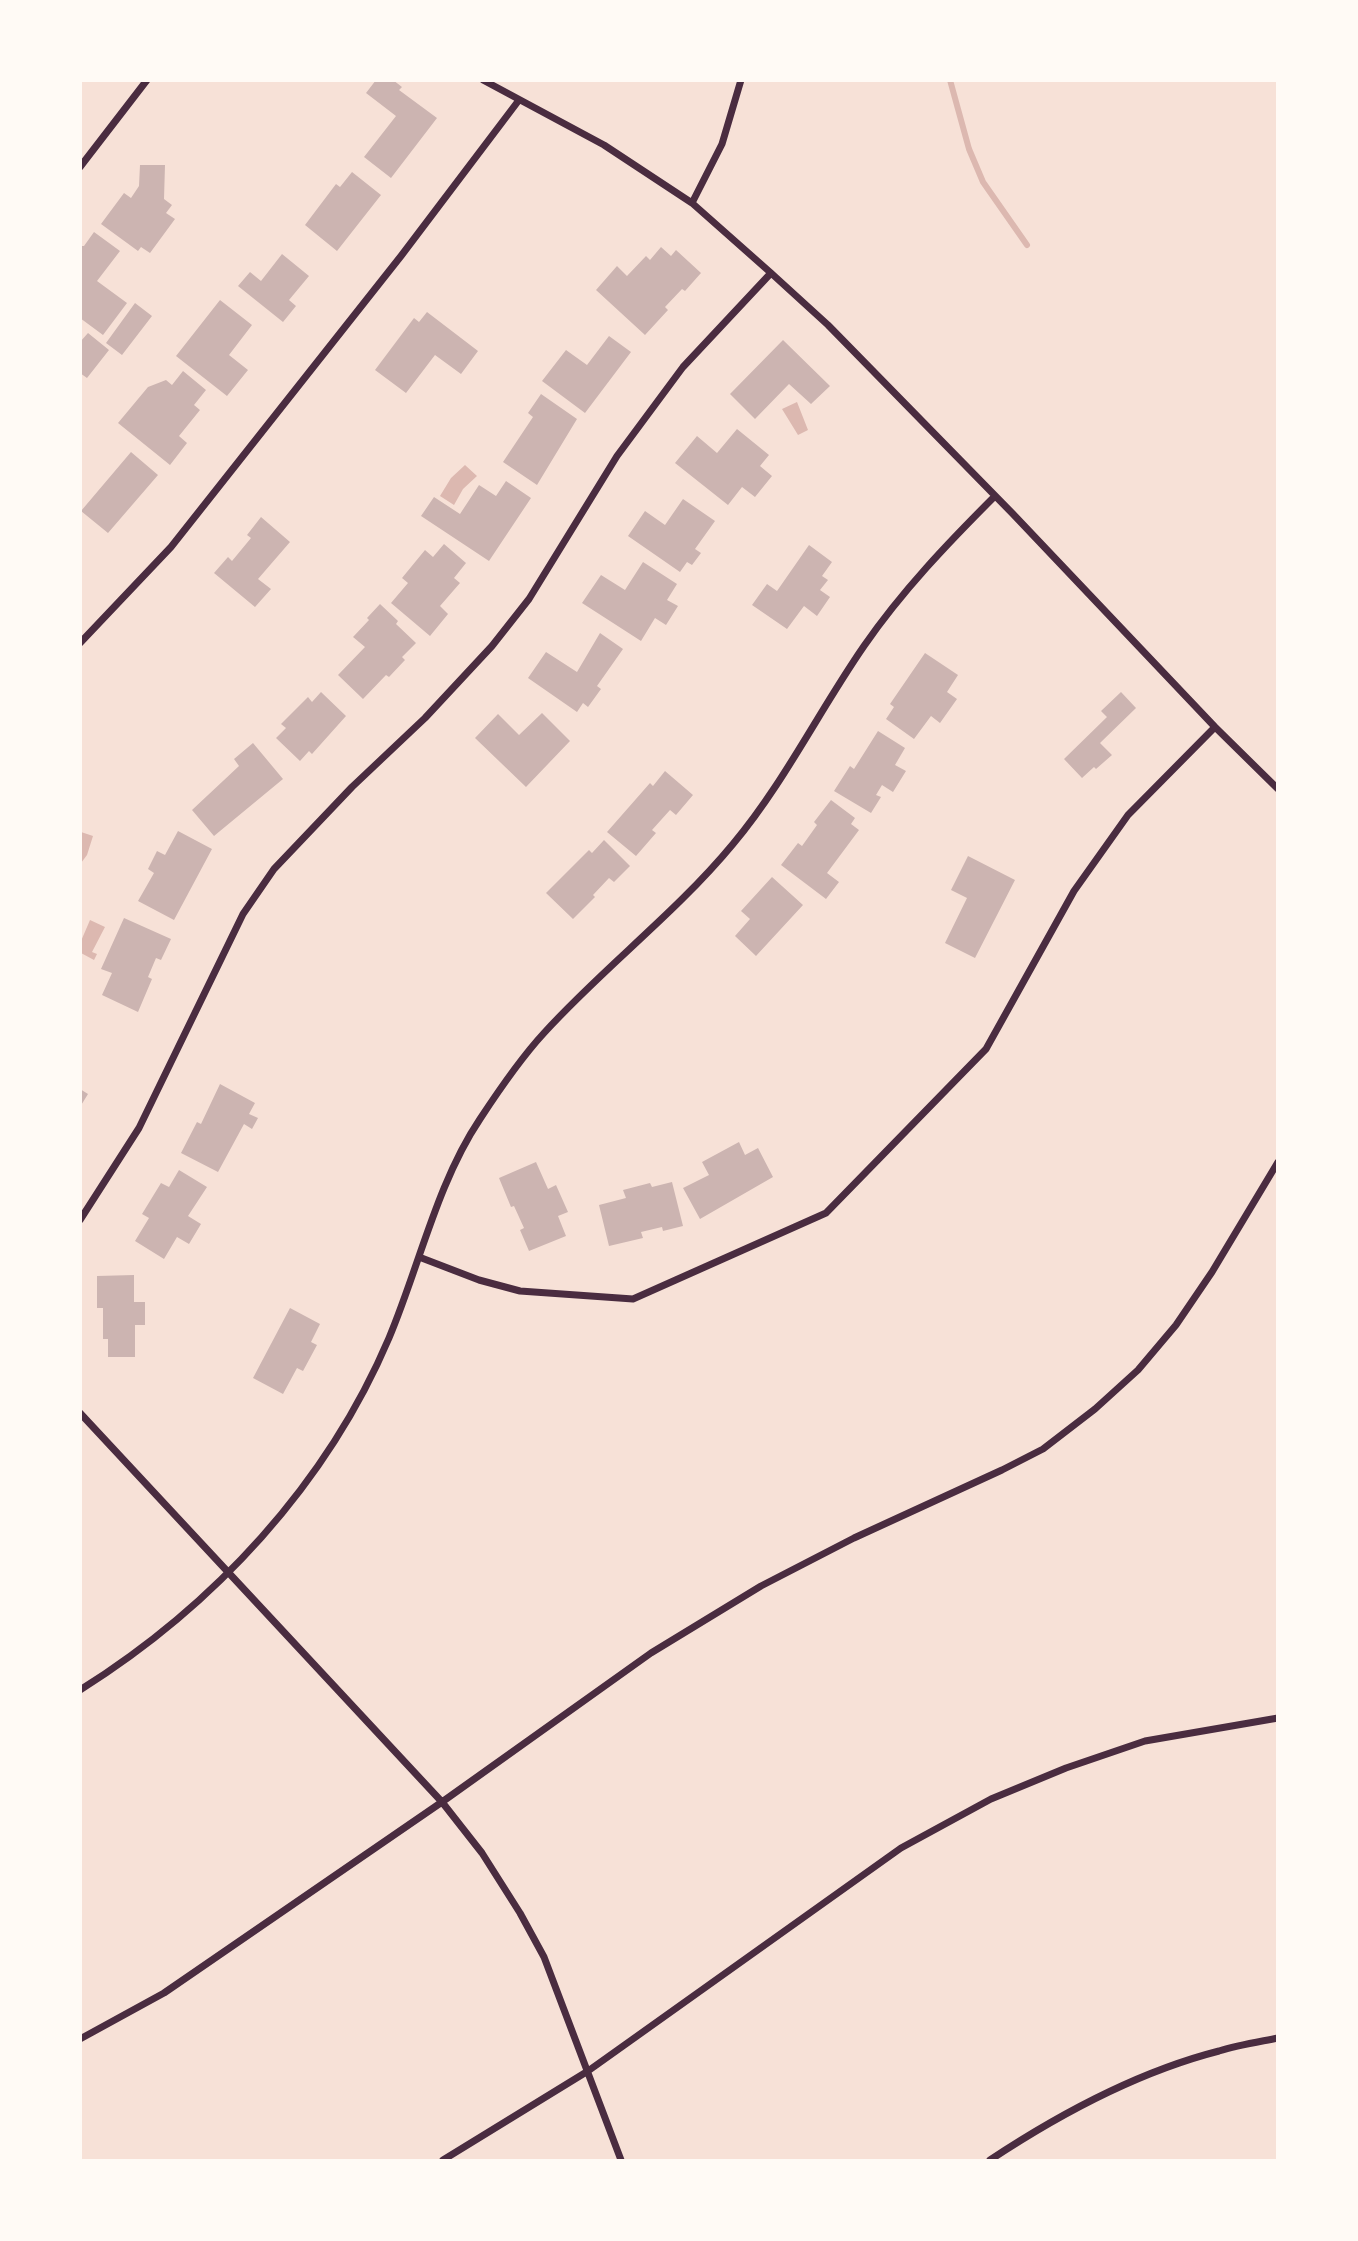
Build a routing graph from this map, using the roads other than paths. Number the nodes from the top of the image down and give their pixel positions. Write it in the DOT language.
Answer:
graph roads {
  1 [pos="147,80"];
  2 [pos="483,80"];
  3 [pos="741,80"];
  4 [pos="519,100"];
  5 [pos="80,167"];
  6 [pos="691,203"];
  7 [pos="771,272"];
  8 [pos="995,496"];
  9 [pos="80,643"];
  10 [pos="1215,727"];
  11 [pos="1278,789"];
  12 [pos="1278,1162"];
  13 [pos="80,1220"];
  14 [pos="419,1257"];
  15 [pos="80,1413"];
  16 [pos="229,1571"];
  17 [pos="80,1690"];
  18 [pos="1278,1718"];
  19 [pos="442,1802"];
  20 [pos="1278,2038"];
  21 [pos="80,2039"];
  22 [pos="588,2071"];
  23 [pos="443,2161"];
  24 [pos="621,2161"];
  25 [pos="990,2161"];
  1 -- 5 [label="street"];
  2 -- 4 [label="street"];
  3 -- 6 [label="street"];
  4 -- 6 [label="street"];
  4 -- 9 [label="street"];
  6 -- 7 [label="street"];
  7 -- 8 [label="street"];
  7 -- 13 [label="street"];
  8 -- 10 [label="street"];
  8 -- 14 [label="street"];
  10 -- 11 [label="street"];
  10 -- 14 [label="street"];
  12 -- 19 [label="street"];
  14 -- 16 [label="street"];
  15 -- 16 [label="street"];
  16 -- 17 [label="street"];
  16 -- 19 [label="street"];
  18 -- 22 [label="street"];
  19 -- 21 [label="street"];
  19 -- 22 [label="street"];
  20 -- 25 [label="street"];
  22 -- 23 [label="street"];
  22 -- 24 [label="street"];
}
